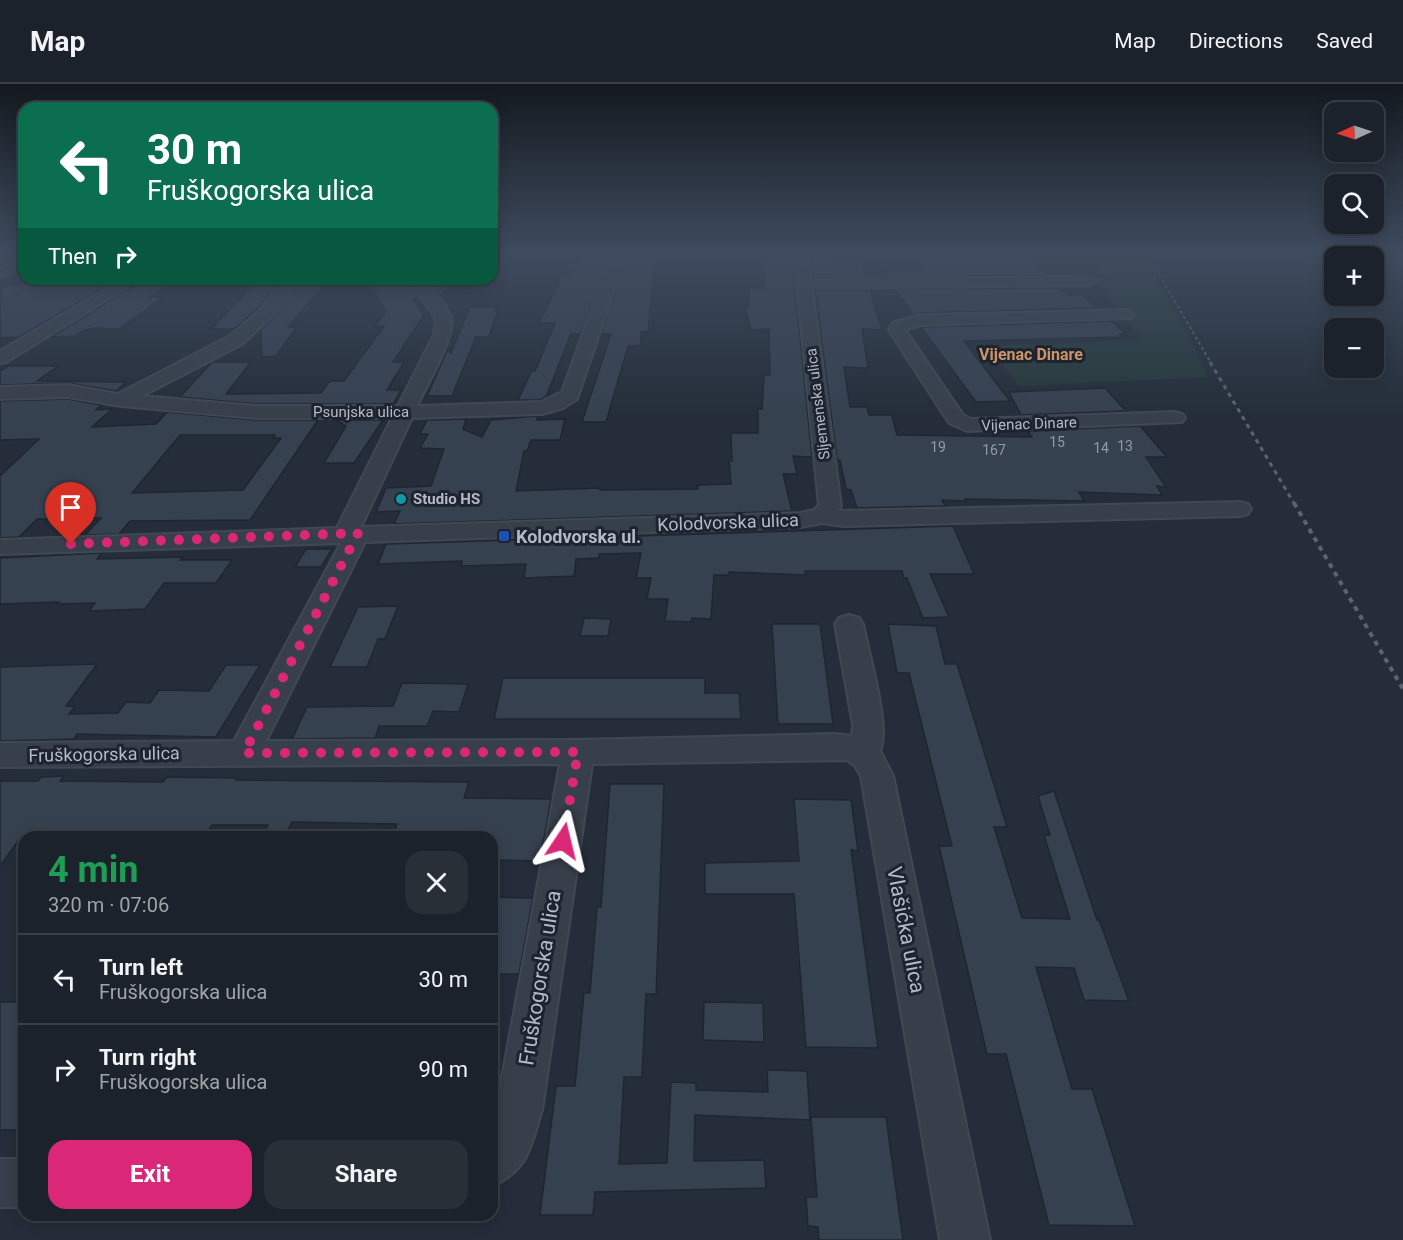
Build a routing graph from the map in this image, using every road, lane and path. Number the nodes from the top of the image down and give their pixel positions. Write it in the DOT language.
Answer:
graph roads {
  1 [pos="84,308"];
  2 [pos="270,308"];
  3 [pos="437,308"];
  4 [pos="600,308"];
  5 [pos="807,308"];
  6 [pos="958,308"];
  7 [pos="1126,315"];
  8 [pos="966,319"];
  9 [pos="0,358"];
  10 [pos="0,393"];
  11 [pos="121,400"];
  12 [pos="406,412"];
  13 [pos="1175,418"];
  14 [pos="1240,509"];
  15 [pos="822,516"];
  16 [pos="352,533"];
  17 [pos="0,547"];
  18 [pos="849,624"];
  19 [pos="578,752"];
  20 [pos="244,753"];
  21 [pos="863,753"];
  22 [pos="0,755"];
  23 [pos="498,1156"];
  24 [pos="0,1183"];
  25 [pos="18,1183"];
  26 [pos="965,1240"];
  1 -- 9 [label="street"];
  2 -- 11 [label="street"];
  3 -- 12 [label="street"];
  4 -- 12 [label="street, Psunjska ulica"];
  5 -- 15 [label="street, Sljemenska ulica"];
  6 -- 8 [label="street"];
  7 -- 8 [label="street, Vijenac Dinare"];
  8 -- 13 [label="street, Vijenac Dinare"];
  10 -- 11 [label="street, Psunjska ulica"];
  11 -- 12 [label="street, Psunjska ulica"];
  12 -- 16 [label="street"];
  14 -- 15 [label="street, Kolodvorska ulica"];
  15 -- 16 [label="street, Kolodvorska ulica"];
  16 -- 17 [label="street, Kolodvorska ulica"];
  16 -- 20 [label="street"];
  18 -- 21 [label="street"];
  19 -- 20 [label="street, Fruškogorska ulica"];
  19 -- 21 [label="street, Fruškogorska ulica"];
  19 -- 23 [label="street, Fruškogorska ulica"];
  20 -- 22 [label="street, Fruškogorska ulica"];
  21 -- 26 [label="street, Vlašićka ulica"];
  24 -- 25 [label="street"];
}
